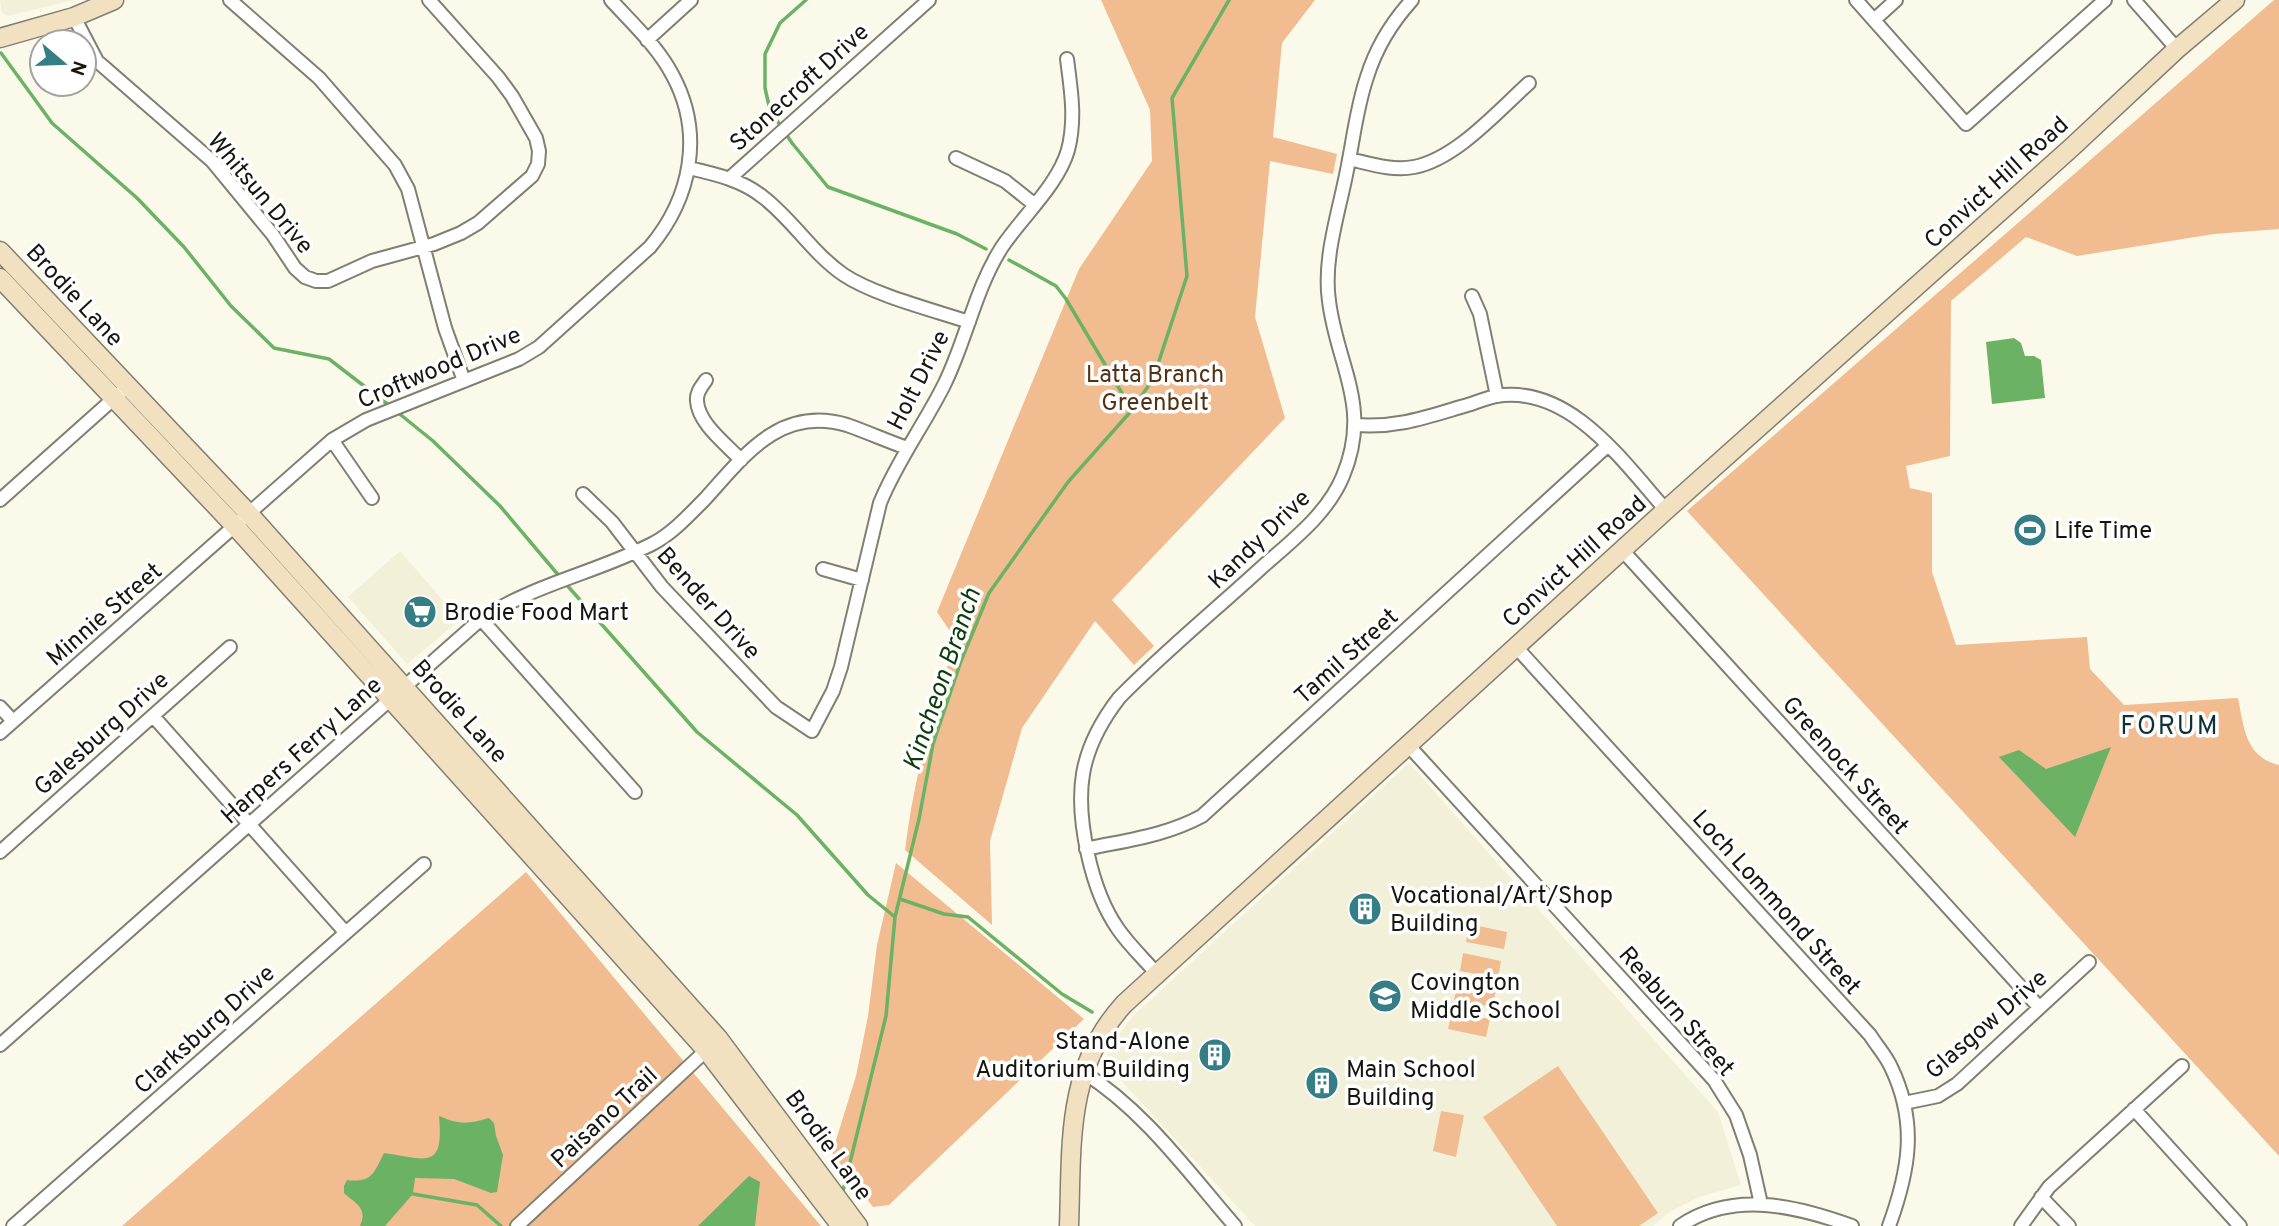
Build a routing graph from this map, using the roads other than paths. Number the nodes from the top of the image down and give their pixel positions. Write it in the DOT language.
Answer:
graph roads {
  1 [pos="114,0"];
  2 [pos="230,0"];
  3 [pos="429,0"];
  4 [pos="611,0"];
  5 [pos="691,0"];
  6 [pos="929,0"];
  7 [pos="1412,0"];
  8 [pos="1856,0"];
  9 [pos="1896,0"];
  10 [pos="2105,0"];
  11 [pos="2134,0"];
  12 [pos="2235,0"];
  13 [pos="74,16"];
  14 [pos="1874,20"];
  15 [pos="0,38"];
  16 [pos="646,40"];
  17 [pos="2177,49"];
  18 [pos="1067,59"];
  19 [pos="1529,83"];
  20 [pos="956,158"];
  21 [pos="1349,159"];
  22 [pos="689,168"];
  23 [pos="730,178"];
  24 [pos="1035,205"];
  25 [pos="422,247"];
  26 [pos="3,260"];
  27 [pos="0,278"];
  28 [pos="1472,296"];
  29 [pos="969,322"];
  30 [pos="706,380"];
  31 [pos="464,381"];
  32 [pos="120,392"];
  33 [pos="1497,396"];
  34 [pos="1356,425"];
  35 [pos="332,440"];
  36 [pos="1607,446"];
  37 [pos="907,448"];
  38 [pos="741,460"];
  39 [pos="583,494"];
  40 [pos="373,498"];
  41 [pos="0,500"];
  42 [pos="1667,510"];
  43 [pos="242,520"];
  44 [pos="636,551"];
  45 [pos="1623,551"];
  46 [pos="823,569"];
  47 [pos="862,580"];
  48 [pos="481,619"];
  49 [pos="230,647"];
  50 [pos="1516,647"];
  51 [pos="405,686"];
  52 [pos="390,698"];
  53 [pos="0,706"];
  54 [pos="153,716"];
  55 [pos="13,721"];
  56 [pos="811,731"];
  57 [pos="0,733"];
  58 [pos="1408,745"];
  59 [pos="635,792"];
  60 [pos="249,824"];
  61 [pos="1086,849"];
  62 [pos="0,852"];
  63 [pos="424,864"];
  64 [pos="345,932"];
  65 [pos="2089,962"];
  66 [pos="1157,974"];
  67 [pos="2039,1007"];
  68 [pos="712,1044"];
  69 [pos="0,1045"];
  70 [pos="2182,1066"];
  71 [pos="1083,1072"];
  72 [pos="1905,1103"];
  73 [pos="2134,1109"];
  74 [pos="817,1182"];
  75 [pos="2041,1197"];
  76 [pos="1760,1204"];
  77 [pos="13,1226"];
  78 [pos="517,1226"];
  79 [pos="841,1226"];
  80 [pos="858,1226"];
  81 [pos="1069,1226"];
  82 [pos="1235,1226"];
  83 [pos="1680,1226"];
  84 [pos="1852,1226"];
  85 [pos="1889,1226"];
  86 [pos="2021,1226"];
  87 [pos="2069,1226"];
  88 [pos="2240,1226"];
  1 -- 13 [label="main road"];
  2 -- 25 [label="street"];
  3 -- 25 [label="street, Whitsun Drive"];
  4 -- 16 [label="street, Croftwood Drive"];
  5 -- 16 [label="street"];
  6 -- 23 [label="street, Stonecroft Drive"];
  7 -- 21 [label="street, Kandy Drive"];
  8 -- 14 [label="street"];
  9 -- 14 [label="street"];
  10 -- 14 [label="street"];
  11 -- 17 [label="street"];
  12 -- 17 [label="main road, Convict Hill Road"];
  13 -- 15 [label="main road"];
  13 -- 25 [label="street, Whitsun Drive"];
  16 -- 22 [label="street, Croftwood Drive"];
  17 -- 42 [label="main road, Convict Hill Road"];
  18 -- 24 [label="street, Holt Drive"];
  19 -- 21 [label="street"];
  20 -- 24 [label="street"];
  21 -- 34 [label="street, Kandy Drive"];
  22 -- 23 [label="street"];
  22 -- 31 [label="street, Croftwood Drive"];
  23 -- 29 [label="street"];
  24 -- 29 [label="street, Holt Drive"];
  25 -- 31 [label="street"];
  26 -- 32 [label="main road, Brodie Lane"];
  27 -- 32 [label="main road, Brodie Lane"];
  28 -- 33 [label="street"];
  29 -- 37 [label="street, Holt Drive"];
  30 -- 38 [label="street"];
  31 -- 35 [label="street, Croftwood Drive"];
  32 -- 41 [label="street"];
  32 -- 43 [label="main road, Brodie Lane"];
  33 -- 34 [label="street"];
  33 -- 36 [label="street"];
  34 -- 61 [label="street, Kandy Drive"];
  35 -- 40 [label="street"];
  35 -- 43 [label="street, Croftwood Drive"];
  36 -- 42 [label="street"];
  36 -- 61 [label="street, Tamil Street"];
  37 -- 38 [label="street, Harpers Ferry Lane"];
  37 -- 47 [label="street, Holt Drive"];
  38 -- 44 [label="street, Harpers Ferry Lane"];
  39 -- 44 [label="street, Bender Drive"];
  42 -- 45 [label="main road, Convict Hill Road"];
  43 -- 51 [label="main road, Brodie Lane"];
  43 -- 52 [label="main road, Brodie Lane"];
  43 -- 55 [label="street, Minnie Street"];
  44 -- 48 [label="street, Harpers Ferry Lane"];
  44 -- 56 [label="street, Bender Drive"];
  45 -- 50 [label="main road, Convict Hill Road"];
  45 -- 67 [label="street, Greenock Street"];
  46 -- 47 [label="street"];
  47 -- 56 [label="street, Holt Drive"];
  48 -- 51 [label="street, Harpers Ferry Lane"];
  48 -- 59 [label="street"];
  49 -- 54 [label="street, Galesburg Drive"];
  50 -- 58 [label="main road, Convict Hill Road"];
  50 -- 72 [label="street, Loch Lommond Street"];
  51 -- 52 [label="street, Harpers Ferry Lane"];
  51 -- 68 [label="main road, Brodie Lane"];
  52 -- 60 [label="street, Harpers Ferry Lane"];
  52 -- 68 [label="main road, Brodie Lane"];
  53 -- 55 [label="street"];
  54 -- 60 [label="street"];
  54 -- 62 [label="street, Galesburg Drive"];
  55 -- 57 [label="street, Minnie Street"];
  58 -- 66 [label="main road, Convict Hill Road"];
  58 -- 76 [label="street, Reaburn Street"];
  60 -- 64 [label="street"];
  60 -- 69 [label="street, Harpers Ferry Lane"];
  61 -- 66 [label="street, Kandy Drive"];
  63 -- 64 [label="street, Clarksburg Drive"];
  64 -- 77 [label="street, Clarksburg Drive"];
  65 -- 67 [label="street, Glasgow Drive"];
  66 -- 71 [label="main road, Convict Hill Road"];
  67 -- 72 [label="street, Glasgow Drive"];
  68 -- 74 [label="main road, Brodie Lane"];
  68 -- 78 [label="street, Paisano Trail"];
  70 -- 73 [label="street"];
  71 -- 81 [label="main road, Convict Hill Road"];
  71 -- 82 [label="street"];
  72 -- 85 [label="street, Loch Lommond Street"];
  73 -- 75 [label="street"];
  73 -- 88 [label="street"];
  74 -- 79 [label="main road, Brodie Lane"];
  74 -- 80 [label="main road, Brodie Lane"];
  75 -- 86 [label="street"];
  75 -- 87 [label="street"];
  76 -- 83 [label="street"];
  76 -- 84 [label="street"];
}
